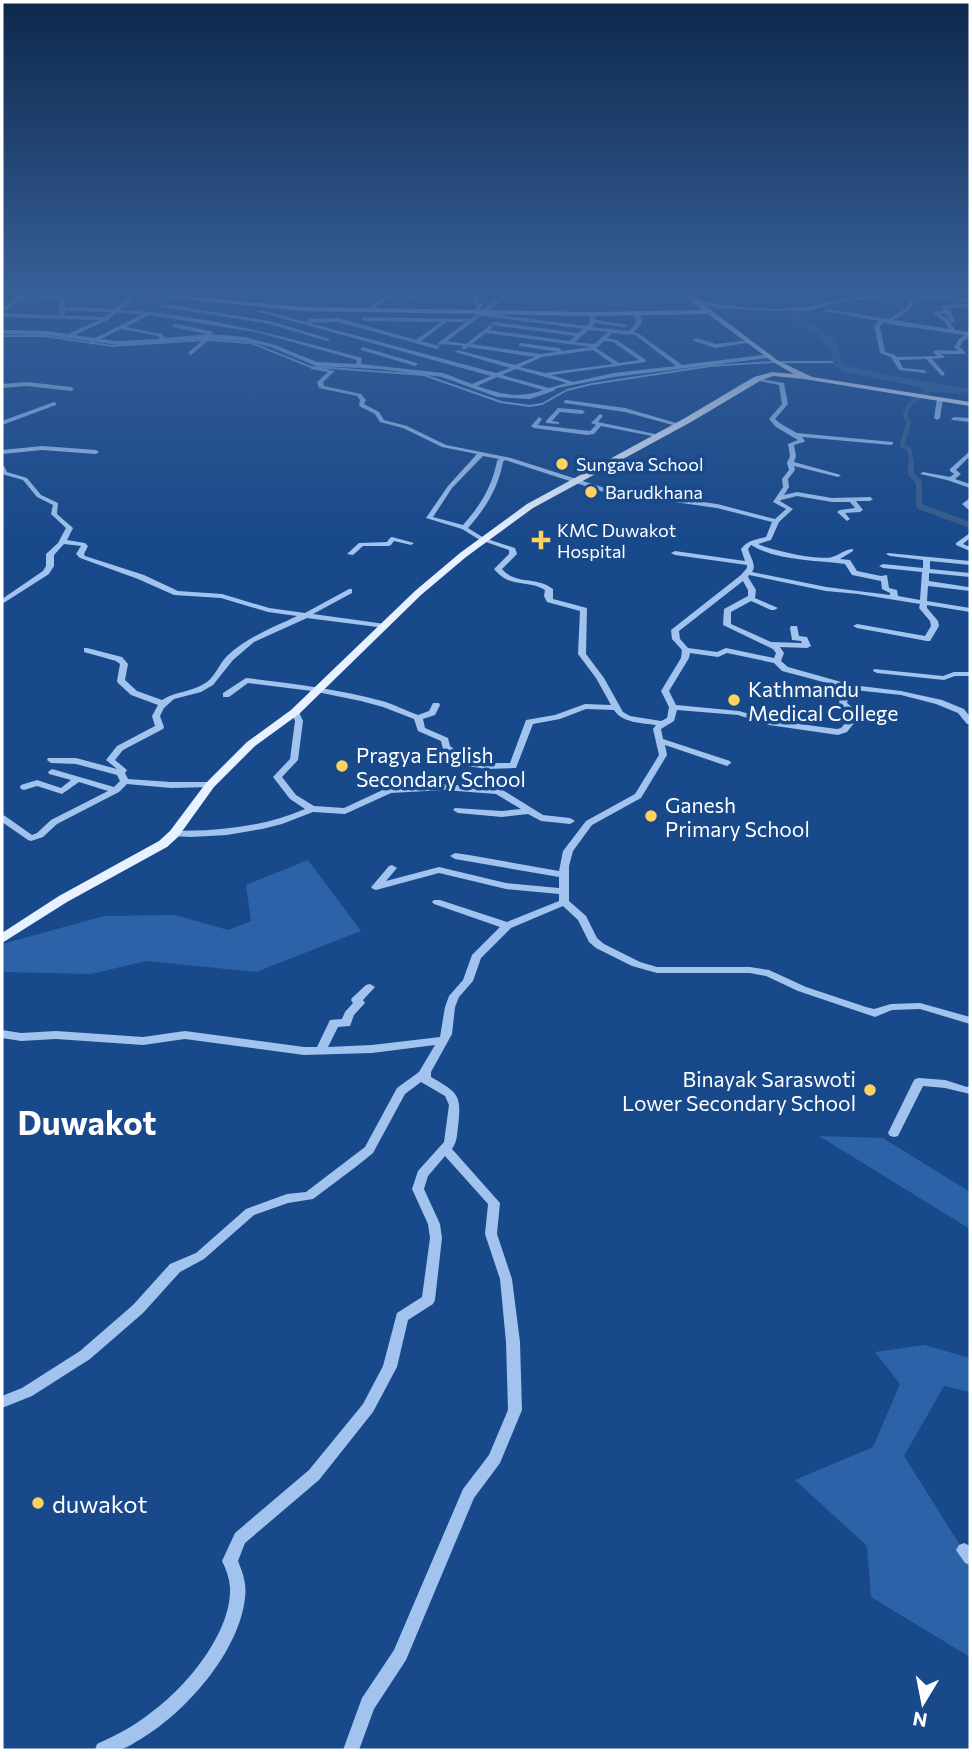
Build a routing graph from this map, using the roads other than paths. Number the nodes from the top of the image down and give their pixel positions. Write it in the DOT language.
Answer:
graph roads {
  1 [pos="327,376"];
  2 [pos="445,376"];
  3 [pos="496,376"];
  4 [pos="501,376"];
  5 [pos="546,376"];
  6 [pos="620,376"];
  7 [pos="767,376"];
  8 [pos="793,376"];
  9 [pos="807,377"];
  10 [pos="757,379"];
  11 [pos="574,383"];
  12 [pos="2,386"];
  13 [pos="472,386"];
  14 [pos="71,390"];
  15 [pos="551,390"];
  16 [pos="2,392"];
  17 [pos="940,400"];
  18 [pos="566,402"];
  19 [pos="54,404"];
  20 [pos="970,404"];
  21 [pos="589,405"];
  22 [pos="582,412"];
  23 [pos="600,416"];
  24 [pos="649,417"];
  25 [pos="937,418"];
  26 [pos="539,419"];
  27 [pos="577,419"];
  28 [pos="954,419"];
  29 [pos="970,420"];
  30 [pos="2,422"];
  31 [pos="600,424"];
  32 [pos="680,425"];
  33 [pos="567,430"];
  34 [pos="631,430"];
  35 [pos="657,435"];
  36 [pos="798,435"];
  37 [pos="891,443"];
  38 [pos="2,452"];
  39 [pos="96,452"];
  40 [pos="482,453"];
  41 [pos="970,453"];
  42 [pos="504,458"];
  43 [pos="790,463"];
  44 [pos="2,467"];
  45 [pos="923,474"];
  46 [pos="838,475"];
  47 [pos="575,480"];
  48 [pos="951,480"];
  49 [pos="970,486"];
  50 [pos="970,498"];
  51 [pos="777,499"];
  52 [pos="850,499"];
  53 [pos="870,499"];
  54 [pos="970,509"];
  55 [pos="847,519"];
  56 [pos="776,520"];
  57 [pos="464,528"];
  58 [pos="970,535"];
  59 [pos="485,540"];
  60 [pos="757,541"];
  61 [pos="62,542"];
  62 [pos="411,542"];
  63 [pos="970,549"];
  64 [pos="851,550"];
  65 [pos="675,553"];
  66 [pos="351,554"];
  67 [pos="890,554"];
  68 [pos="927,559"];
  69 [pos="834,560"];
  70 [pos="970,563"];
  71 [pos="883,566"];
  72 [pos="927,570"];
  73 [pos="747,571"];
  74 [pos="970,575"];
  75 [pos="925,583"];
  76 [pos="968,589"];
  77 [pos="349,591"];
  78 [pos="750,598"];
  79 [pos="894,598"];
  80 [pos="924,602"];
  81 [pos="2,603"];
  82 [pos="774,608"];
  83 [pos="970,610"];
  84 [pos="306,615"];
  85 [pos="385,625"];
  86 [pos="857,626"];
  87 [pos="794,628"];
  88 [pos="769,643"];
  89 [pos="86,650"];
  90 [pos="686,650"];
  91 [pos="777,661"];
  92 [pos="877,671"];
  93 [pos="970,674"];
  94 [pos="852,687"];
  95 [pos="316,690"];
  96 [pos="226,695"];
  97 [pos="163,704"];
  98 [pos="436,705"];
  99 [pos="673,707"];
  100 [pos="617,708"];
  101 [pos="295,712"];
  102 [pos="418,718"];
  103 [pos="970,722"];
  104 [pos="662,724"];
  105 [pos="659,740"];
  106 [pos="51,760"];
  107 [pos="727,763"];
  108 [pos="52,772"];
  109 [pos="122,777"];
  110 [pos="78,780"];
  111 [pos="210,785"];
  112 [pos="24,787"];
  113 [pos="116,790"];
  114 [pos="312,809"];
  115 [pos="458,810"];
  116 [pos="528,811"];
  117 [pos="2,818"];
  118 [pos="570,821"];
  119 [pos="174,834"];
  120 [pos="455,856"];
  121 [pos="392,868"];
  122 [pos="565,875"];
  123 [pos="564,896"];
  124 [pos="437,902"];
  125 [pos="507,926"];
  126 [pos="2,939"];
  127 [pos="370,986"];
  128 [pos="970,1021"];
  129 [pos="2,1034"];
  130 [pos="442,1040"];
  131 [pos="320,1051"];
  132 [pos="423,1076"];
  133 [pos="970,1091"];
  134 [pos="894,1133"];
  135 [pos="446,1150"];
  136 [pos="2,1402"];
  137 [pos="103,1750"];
  138 [pos="351,1750"];
  1 -- 40 [label="street"];
  2 -- 13 [label="street"];
  3 -- 13 [label="street"];
  4 -- 15 [label="street"];
  5 -- 11 [label="street"];
  6 -- 11 [label="street"];
  7 -- 10 [label="main road"];
  8 -- 9 [label="main road"];
  9 -- 17 [label="main road"];
  10 -- 32 [label="main road"];
  10 -- 36 [label="street"];
  11 -- 15 [label="street"];
  12 -- 14 [label="street"];
  12 -- 16 [label="street"];
  13 -- 15 [label="street"];
  17 -- 20 [label="main road"];
  17 -- 25 [label="street"];
  18 -- 21 [label="street"];
  19 -- 30 [label="street"];
  21 -- 22 [label="street"];
  21 -- 24 [label="street"];
  22 -- 27 [label="street"];
  22 -- 33 [label="street"];
  23 -- 31 [label="street"];
  24 -- 32 [label="street"];
  24 -- 34 [label="street"];
  26 -- 33 [label="street"];
  28 -- 29 [label="street"];
  31 -- 33 [label="street"];
  31 -- 34 [label="street"];
  32 -- 35 [label="main road"];
  34 -- 35 [label="street"];
  35 -- 47 [label="main road"];
  36 -- 37 [label="street"];
  36 -- 43 [label="street"];
  38 -- 39 [label="street"];
  40 -- 42 [label="street"];
  40 -- 57 [label="street"];
  41 -- 48 [label="street"];
  42 -- 47 [label="street"];
  42 -- 57 [label="street"];
  43 -- 46 [label="street"];
  43 -- 51 [label="street"];
  44 -- 61 [label="street"];
  45 -- 48 [label="street"];
  47 -- 56 [label="street"];
  47 -- 59 [label="main road"];
  48 -- 49 [label="street"];
  50 -- 54 [label="street"];
  51 -- 52 [label="street"];
  51 -- 56 [label="street"];
  52 -- 53 [label="street"];
  52 -- 55 [label="street"];
  56 -- 60 [label="street"];
  57 -- 59 [label="street"];
  58 -- 63 [label="street"];
  59 -- 85 [label="main road"];
  59 -- 100 [label="street"];
  60 -- 69 [label="street"];
  60 -- 73 [label="street"];
  61 -- 81 [label="street"];
  61 -- 84 [label="street"];
  62 -- 66 [label="street"];
  64 -- 69 [label="street"];
  65 -- 73 [label="street"];
  67 -- 68 [label="street"];
  68 -- 70 [label="street"];
  68 -- 72 [label="street"];
  69 -- 79 [label="street"];
  71 -- 72 [label="street"];
  72 -- 74 [label="street"];
  72 -- 75 [label="street"];
  73 -- 78 [label="street"];
  73 -- 79 [label="street"];
  73 -- 90 [label="street"];
  75 -- 76 [label="street"];
  75 -- 80 [label="street"];
  77 -- 84 [label="street"];
  78 -- 82 [label="street"];
  78 -- 88 [label="street"];
  79 -- 80 [label="street"];
  80 -- 83 [label="street"];
  80 -- 86 [label="street"];
  84 -- 85 [label="street"];
  84 -- 97 [label="street"];
  85 -- 95 [label="main road"];
  87 -- 88 [label="street"];
  88 -- 91 [label="street"];
  89 -- 97 [label="street"];
  90 -- 91 [label="street"];
  90 -- 99 [label="street"];
  91 -- 94 [label="street"];
  92 -- 93 [label="street"];
  94 -- 99 [label="street"];
  94 -- 103 [label="street"];
  95 -- 96 [label="street"];
  95 -- 101 [label="main road"];
  95 -- 102 [label="street"];
  97 -- 109 [label="street"];
  98 -- 102 [label="street"];
  99 -- 104 [label="street"];
  100 -- 102 [label="street"];
  100 -- 104 [label="street"];
  101 -- 111 [label="main road"];
  101 -- 114 [label="street"];
  104 -- 105 [label="street"];
  105 -- 107 [label="street"];
  105 -- 122 [label="street"];
  106 -- 109 [label="street"];
  108 -- 110 [label="street"];
  109 -- 111 [label="street"];
  109 -- 113 [label="street"];
  110 -- 112 [label="street"];
  110 -- 113 [label="street"];
  111 -- 119 [label="main road"];
  113 -- 117 [label="street"];
  114 -- 116 [label="street"];
  114 -- 119 [label="street"];
  115 -- 116 [label="street"];
  116 -- 118 [label="street"];
  119 -- 126 [label="main road"];
  120 -- 122 [label="street"];
  121 -- 123 [label="street"];
  122 -- 123 [label="street"];
  123 -- 125 [label="street"];
  123 -- 128 [label="street"];
  124 -- 125 [label="street"];
  125 -- 130 [label="street"];
  127 -- 131 [label="street"];
  129 -- 131 [label="street"];
  130 -- 131 [label="street"];
  130 -- 132 [label="street"];
  132 -- 135 [label="street"];
  132 -- 136 [label="street"];
  133 -- 134 [label="street"];
  135 -- 137 [label="street"];
  135 -- 138 [label="street"];
}
